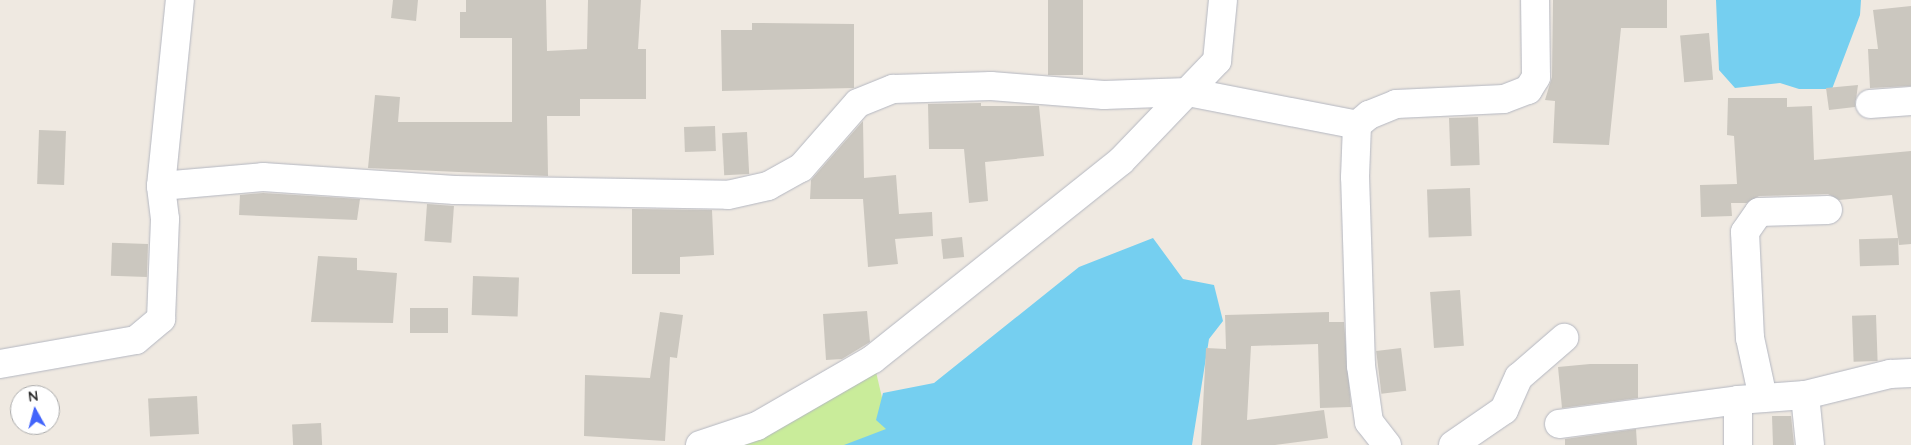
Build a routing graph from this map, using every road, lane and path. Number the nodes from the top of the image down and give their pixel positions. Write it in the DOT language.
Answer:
graph roads {
  1 [pos="180,0"];
  2 [pos="1223,0"];
  3 [pos="1536,0"];
  4 [pos="1188,92"];
  5 [pos="1911,101"];
  6 [pos="1870,104"];
  7 [pos="1357,125"];
  8 [pos="161,186"];
  9 [pos="1828,210"];
  10 [pos="1564,338"];
  11 [pos="0,364"];
  12 [pos="1911,373"];
  13 [pos="1805,395"];
  14 [pos="1750,399"];
  15 [pos="1559,424"];
  16 [pos="700,445"];
  17 [pos="1387,445"];
  18 [pos="1453,445"];
  19 [pos="1738,445"];
  20 [pos="1810,445"];
  1 -- 8 [label="street"];
  2 -- 4 [label="street"];
  3 -- 7 [label="street"];
  4 -- 7 [label="street"];
  4 -- 8 [label="street"];
  4 -- 16 [label="street"];
  5 -- 6 [label="street"];
  7 -- 17 [label="street"];
  8 -- 11 [label="street"];
  9 -- 14 [label="street"];
  10 -- 18 [label="street"];
  12 -- 13 [label="street"];
  13 -- 14 [label="street"];
  13 -- 20 [label="street"];
  14 -- 15 [label="street"];
  14 -- 19 [label="street"];
}
